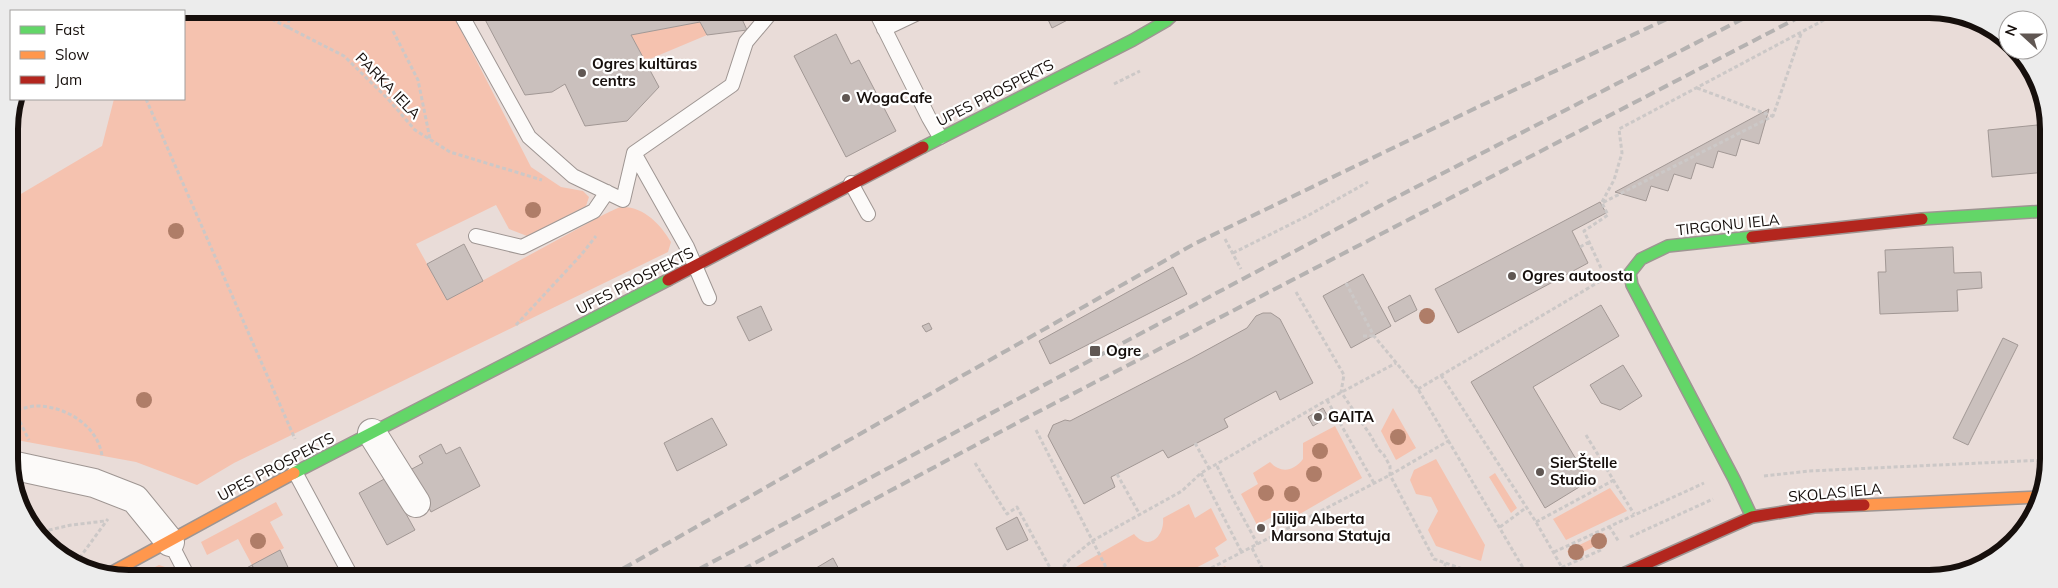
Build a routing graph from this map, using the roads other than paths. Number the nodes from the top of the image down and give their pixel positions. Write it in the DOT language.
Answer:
graph roads {
  1 [pos="462,18"];
  2 [pos="766,18"];
  3 [pos="879,18"];
  4 [pos="907,18"];
  5 [pos="1168,18"];
  6 [pos="884,29"];
  7 [pos="940,137"];
  8 [pos="634,153"];
  9 [pos="851,183"];
  10 [pos="608,192"];
  11 [pos="2040,211"];
  12 [pos="868,214"];
  13 [pos="476,236"];
  14 [pos="696,266"];
  15 [pos="709,298"];
  16 [pos="372,433"];
  17 [pos="18,467"];
  18 [pos="295,472"];
  19 [pos="2034,497"];
  20 [pos="416,503"];
  21 [pos="1752,517"];
  22 [pos="170,542"];
  23 [pos="116,570"];
  24 [pos="184,570"];
  25 [pos="348,570"];
  26 [pos="1632,570"];
  1 -- 10 [label="lane"];
  2 -- 8 [label="lane"];
  3 -- 6 [label="lane"];
  4 -- 6 [label="lane"];
  5 -- 7 [label="main road, UPES PROSPEKTS"];
  6 -- 7 [label="lane"];
  7 -- 9 [label="main road, UPES PROSPEKTS"];
  8 -- 10 [label="lane"];
  8 -- 14 [label="lane"];
  9 -- 12 [label="lane"];
  9 -- 14 [label="main road, UPES PROSPEKTS"];
  10 -- 13 [label="lane"];
  11 -- 21 [label="main road, TIRGOŅU IELA"];
  14 -- 15 [label="lane"];
  14 -- 16 [label="main road, UPES PROSPEKTS"];
  16 -- 18 [label="main road, UPES PROSPEKTS"];
  16 -- 20 [label="street"];
  17 -- 22 [label="street"];
  18 -- 22 [label="main road, UPES PROSPEKTS"];
  18 -- 25 [label="lane"];
  19 -- 21 [label="main road, SKOLAS IELA"];
  21 -- 26 [label="main road, SKOLAS IELA"];
  22 -- 23 [label="main road, UPES PROSPEKTS"];
  22 -- 24 [label="lane"];
}
